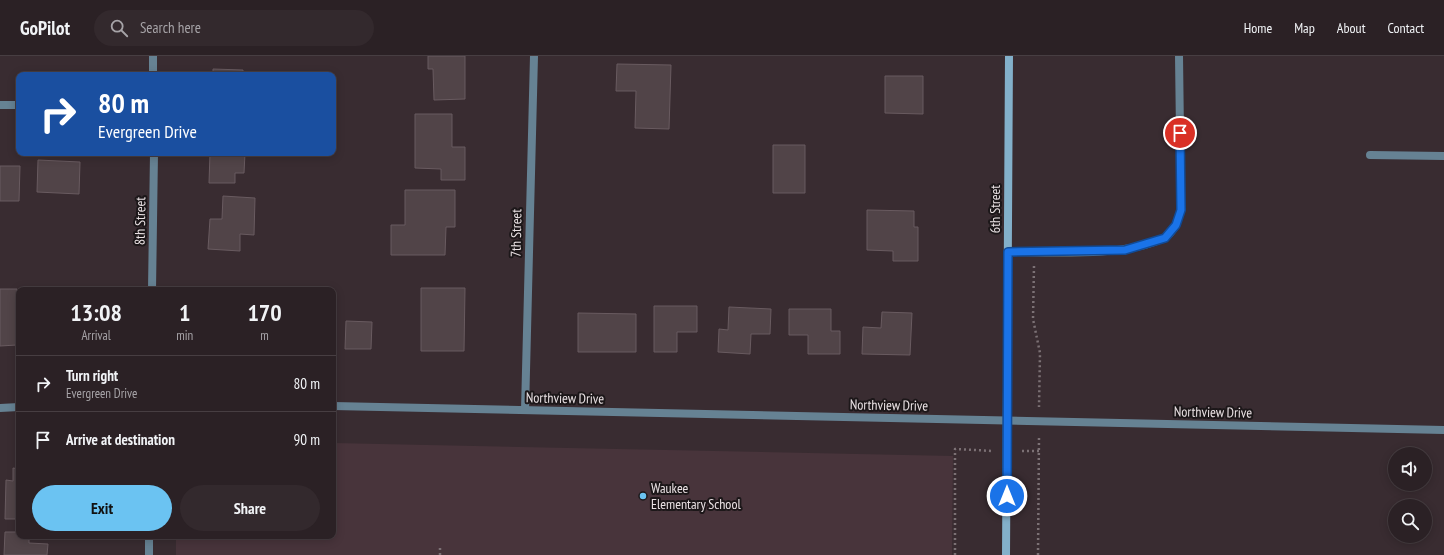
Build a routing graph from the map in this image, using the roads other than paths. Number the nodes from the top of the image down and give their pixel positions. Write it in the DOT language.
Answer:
graph roads {
  1 [pos="153,56"];
  2 [pos="534,56"];
  3 [pos="1009,56"];
  4 [pos="1179,56"];
  5 [pos="153,72"];
  6 [pos="0,105"];
  7 [pos="16,105"];
  8 [pos="1370,155"];
  9 [pos="154,156"];
  10 [pos="1444,156"];
  11 [pos="1008,252"];
  12 [pos="152,287"];
  13 [pos="336,406"];
  14 [pos="16,407"];
  15 [pos="0,408"];
  16 [pos="525,410"];
  17 [pos="1007,421"];
  18 [pos="1444,430"];
  19 [pos="149,539"];
  20 [pos="149,555"];
  21 [pos="1006,555"];
  1 -- 5 [label="street"];
  2 -- 16 [label="street, 7th Street"];
  3 -- 11 [label="main road, 6th Street"];
  4 -- 11 [label="street"];
  6 -- 7 [label="street"];
  8 -- 10 [label="street"];
  9 -- 12 [label="street, 8th Street"];
  11 -- 17 [label="main road, 6th Street"];
  13 -- 16 [label="street, Northview Drive"];
  14 -- 15 [label="street"];
  16 -- 17 [label="street, Northview Drive"];
  17 -- 18 [label="street, Northview Drive"];
  17 -- 21 [label="main road, 6th Street"];
  19 -- 20 [label="street"];
}
